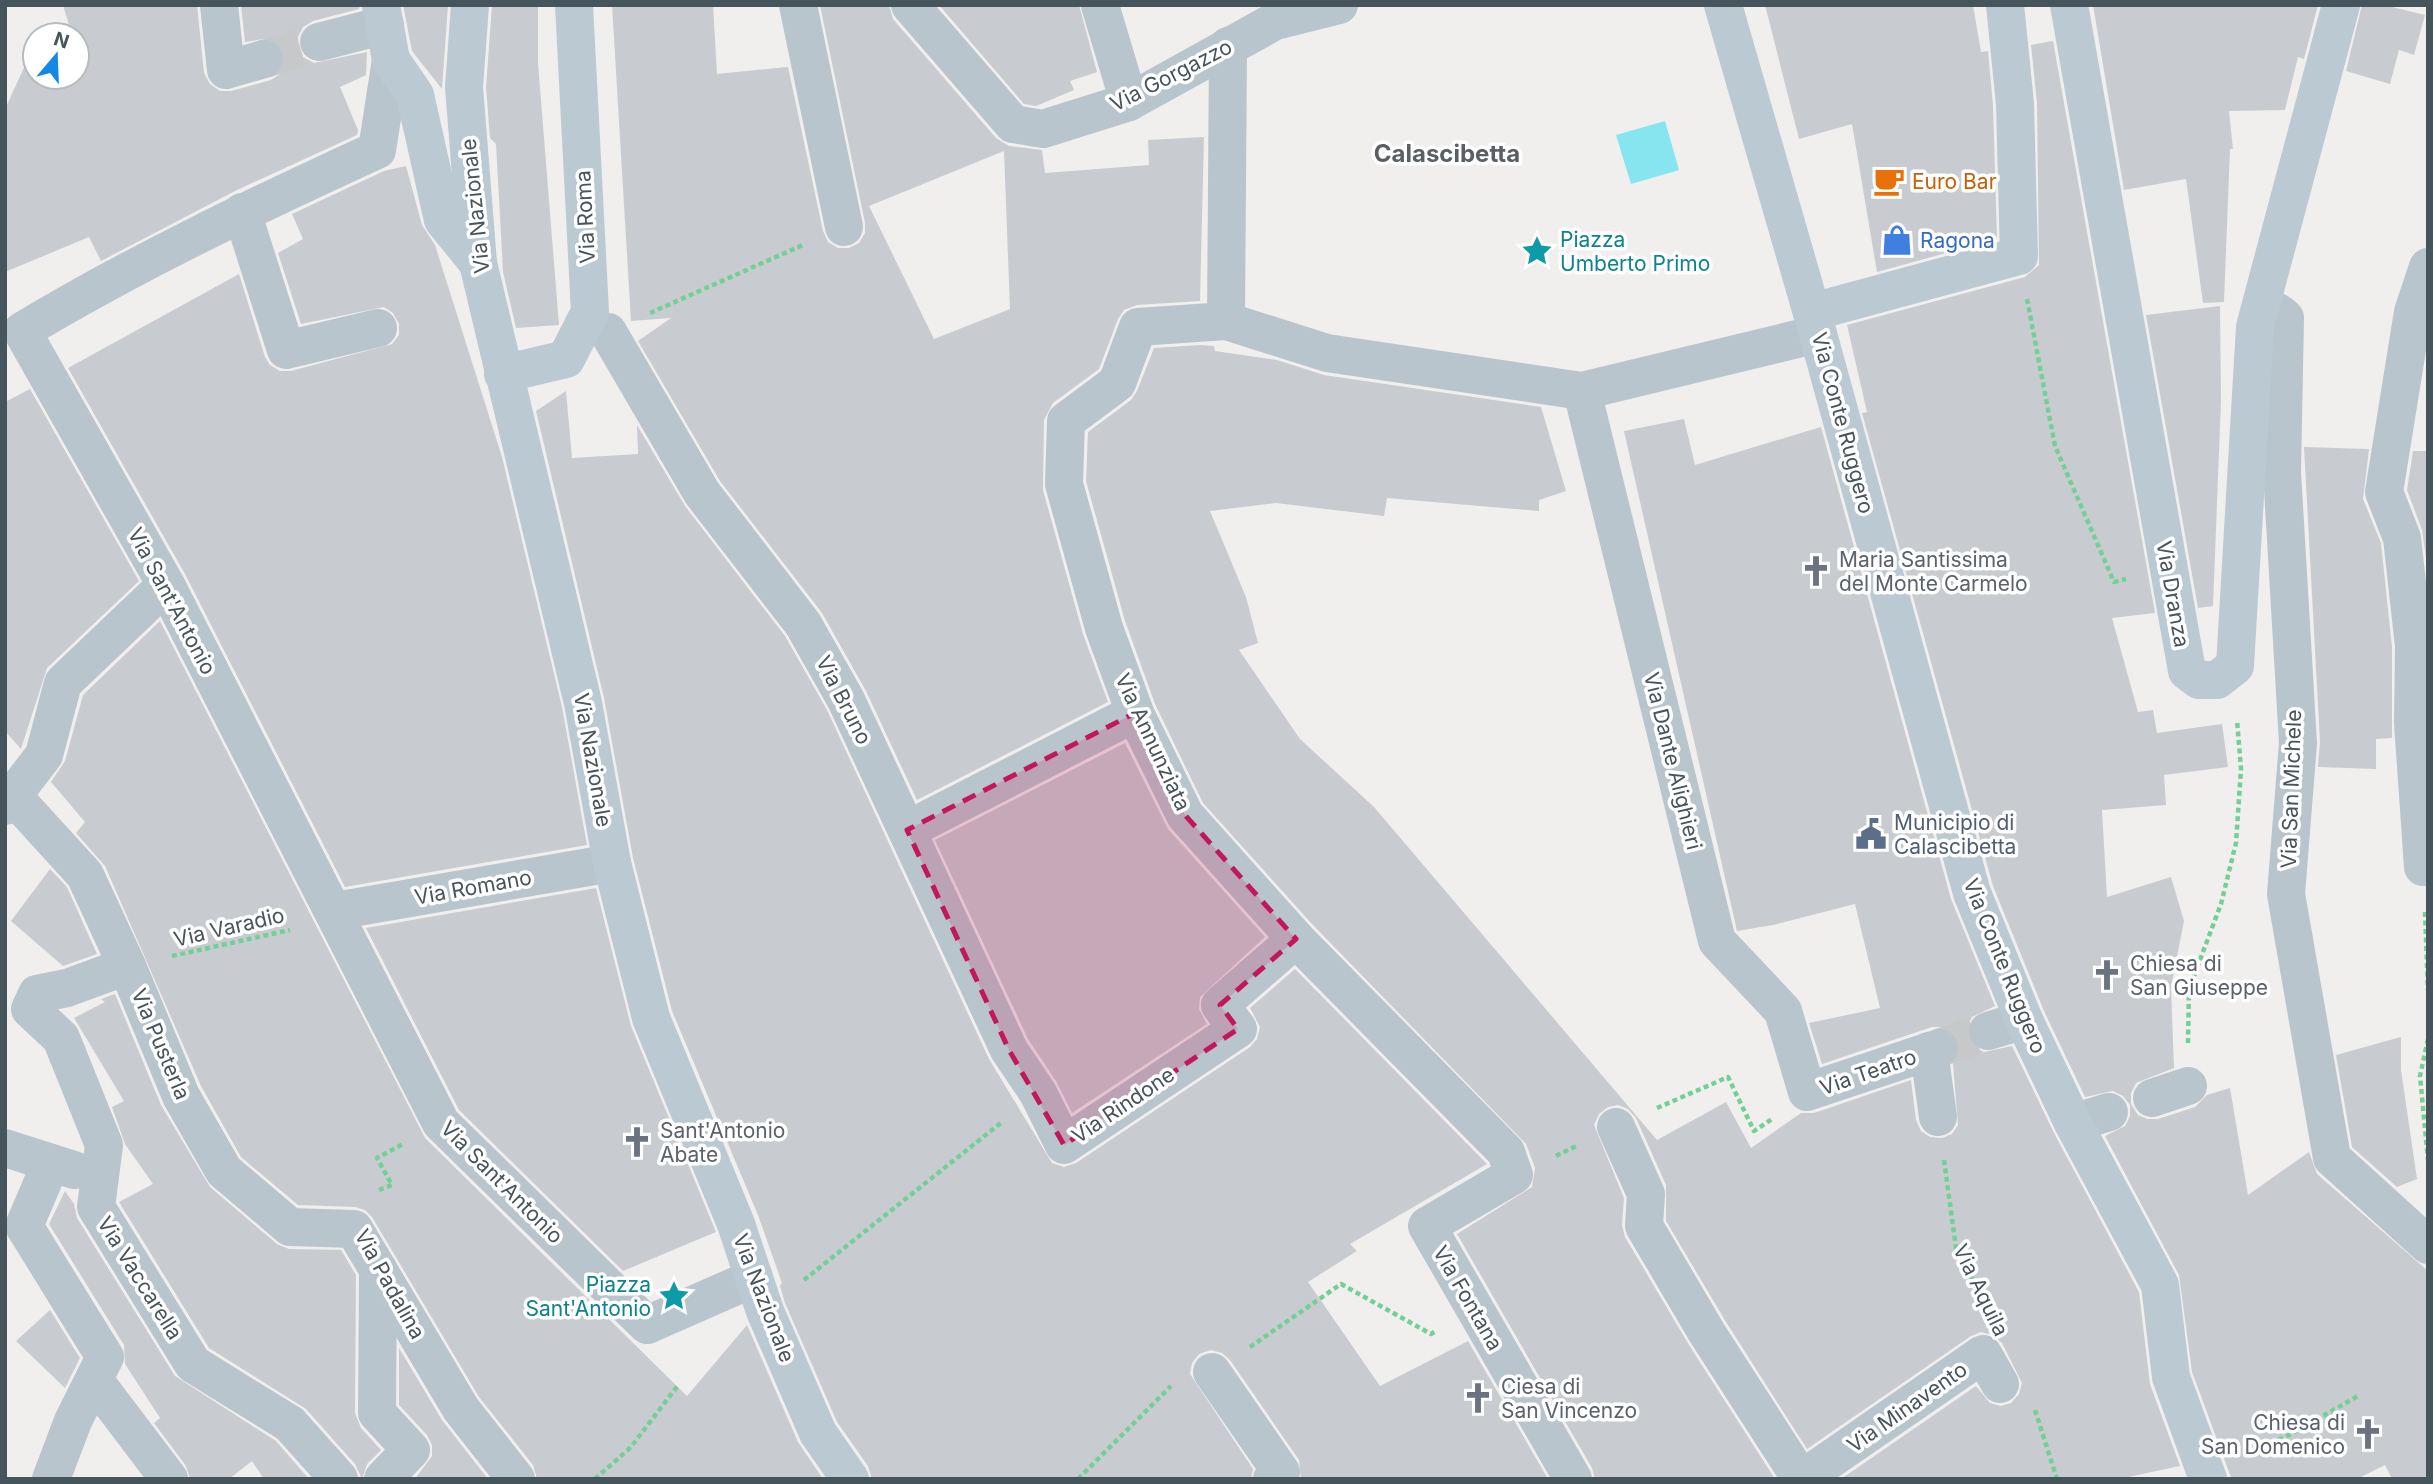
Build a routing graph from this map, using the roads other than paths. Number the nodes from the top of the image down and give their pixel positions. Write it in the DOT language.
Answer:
graph roads {
  1 [pos="219,5"];
  2 [pos="470,5"];
  3 [pos="574,5"];
  4 [pos="798,5"];
  5 [pos="909,5"];
  6 [pos="1100,5"];
  7 [pos="1339,5"];
  8 [pos="1723,5"];
  9 [pos="2006,5"];
  10 [pos="2069,5"];
  11 [pos="2342,5"];
  12 [pos="386,30"];
  13 [pos="319,42"];
  14 [pos="1228,46"];
  15 [pos="264,59"];
  16 [pos="1129,102"];
  17 [pos="242,212"];
  18 [pos="844,227"];
  19 [pos="478,263"];
  20 [pos="2428,267"];
  21 [pos="2259,313"];
  22 [pos="1216,321"];
  23 [pos="1815,323"];
  24 [pos="378,328"];
  25 [pos="608,332"];
  26 [pos="13,338"];
  27 [pos="503,374"];
  28 [pos="1583,398"];
  29 [pos="166,585"];
  30 [pos="1135,713"];
  31 [pos="9,801"];
  32 [pos="907,830"];
  33 [pos="612,863"];
  34 [pos="2425,867"];
  35 [pos="337,915"];
  36 [pos="1296,939"];
  37 [pos="127,966"];
  38 [pos="2188,1086"];
  39 [pos="1038,1093"];
  40 [pos="1807,1093"];
  41 [pos="2152,1098"];
  42 [pos="2109,1112"];
  43 [pos="1938,1117"];
  44 [pos="2073,1123"];
  45 [pos="1616,1127"];
  46 [pos="5,1148"];
  47 [pos="51,1163"];
  48 [pos="100,1178"];
  49 [pos="1427,1226"];
  50 [pos="354,1229"];
  51 [pos="2428,1245"];
  52 [pos="378,1267"];
  53 [pos="760,1294"];
  54 [pos="1212,1373"];
  55 [pos="94,1380"];
  56 [pos="2000,1384"];
  57 [pos="2206,1475"];
  58 [pos="51,1479"];
  59 [pos="169,1479"];
  60 [pos="339,1479"];
  61 [pos="383,1479"];
  62 [pos="516,1479"];
  63 [pos="850,1479"];
  64 [pos="1272,1479"];
  65 [pos="1573,1479"];
  66 [pos="1801,1479"];
  1 -- 15 [label="street"];
  2 -- 19 [label="street, Via Nazionale"];
  3 -- 27 [label="street, Via Roma"];
  4 -- 18 [label="street"];
  5 -- 16 [label="street, Via Gorgazzo"];
  6 -- 16 [label="street"];
  7 -- 14 [label="street, Via Gorgazzo"];
  8 -- 23 [label="street, Via Conte Ruggero"];
  9 -- 23 [label="street"];
  10 -- 21 [label="street, Via Dranza"];
  11 -- 21 [label="street"];
  12 -- 13 [label="street"];
  12 -- 17 [label="street, Via Sant'Antonio"];
  12 -- 19 [label="street"];
  14 -- 16 [label="street, Via Gorgazzo"];
  14 -- 22 [label="street"];
  17 -- 24 [label="street"];
  17 -- 26 [label="street, Via Sant'Antonio"];
  19 -- 27 [label="street, Via Nazionale"];
  20 -- 34 [label="street"];
  21 -- 51 [label="street, Via San Michele"];
  22 -- 28 [label="street"];
  22 -- 30 [label="street, Via Annunziata"];
  23 -- 28 [label="street"];
  23 -- 44 [label="street, Via Conte Ruggero"];
  25 -- 32 [label="street, Via Bruno"];
  26 -- 29 [label="street, Via Sant'Antonio"];
  27 -- 33 [label="street, Via Nazionale"];
  28 -- 40 [label="street, Via Dante Alighieri"];
  29 -- 31 [label="street"];
  29 -- 35 [label="street, Via Sant'Antonio"];
  30 -- 32 [label="street"];
  30 -- 36 [label="street, Via Annunziata"];
  31 -- 37 [label="street, Via Pusterla"];
  32 -- 39 [label="street, Via Bruno"];
  33 -- 35 [label="street, Via Romano"];
  33 -- 53 [label="street, Via Nazionale"];
  35 -- 53 [label="street, Via Sant'Antonio"];
  36 -- 39 [label="street, Via Rindone"];
  36 -- 49 [label="street, Via Annunziata"];
  37 -- 48 [label="street, Via Vaccarella"];
  37 -- 50 [label="street, Via Pusterla"];
  38 -- 41 [label="street"];
  40 -- 43 [label="street, Via Teatro"];
  42 -- 44 [label="street"];
  44 -- 57 [label="street, Via Conte Ruggero"];
  45 -- 66 [label="street"];
  46 -- 47 [label="street"];
  47 -- 48 [label="street"];
  47 -- 55 [label="street"];
  48 -- 60 [label="street, Via Vaccarella"];
  49 -- 65 [label="street, Via Fontana"];
  50 -- 52 [label="street, Via Padalina"];
  52 -- 61 [label="street"];
  52 -- 62 [label="street, Via Padalina"];
  53 -- 63 [label="street, Via Nazionale"];
  54 -- 64 [label="street"];
  55 -- 58 [label="street"];
  55 -- 59 [label="street"];
  56 -- 66 [label="street, Via Minavento"];
}
